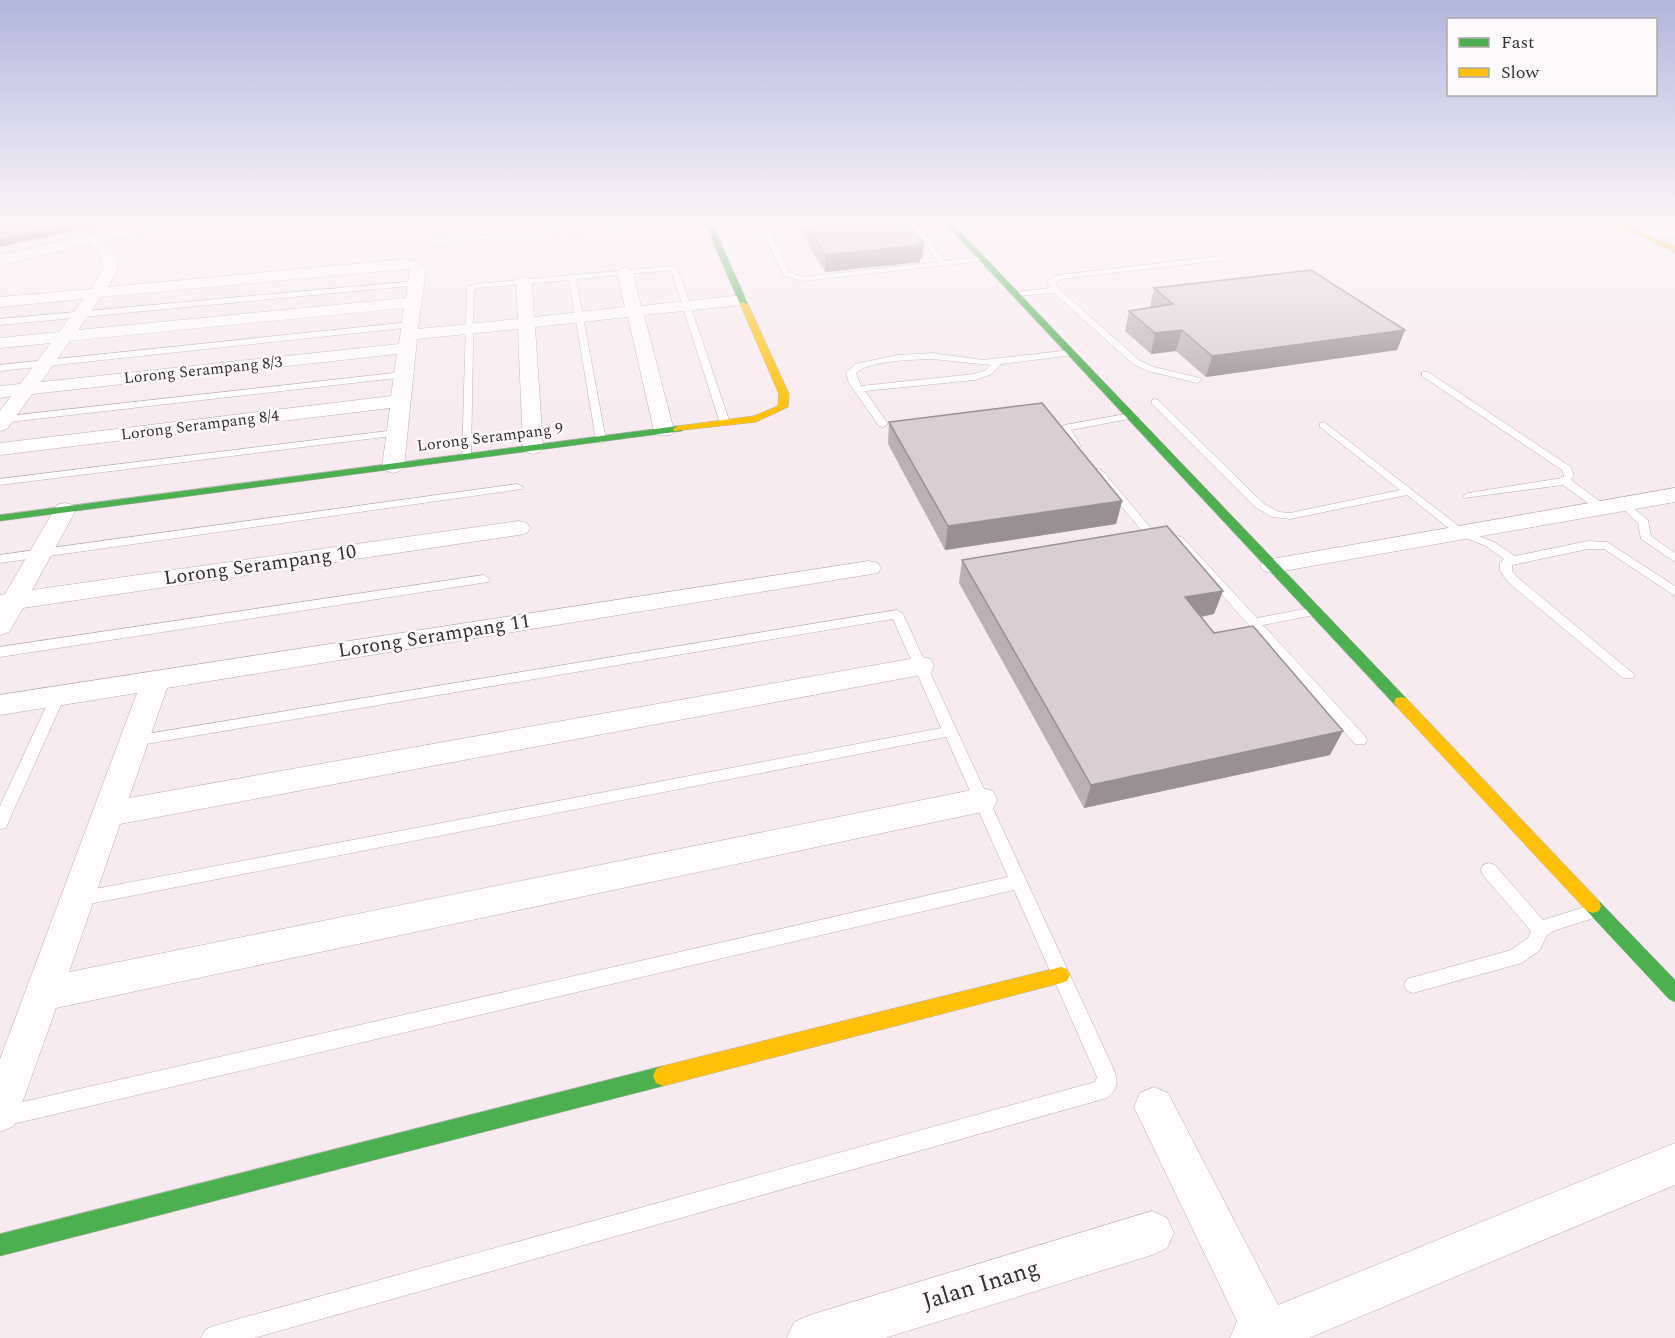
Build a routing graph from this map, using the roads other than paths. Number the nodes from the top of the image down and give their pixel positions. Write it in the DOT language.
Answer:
graph roads {
  1 [pos="100,285"];
  2 [pos="177,285"];
  3 [pos="319,285"];
  4 [pos="414,285"];
  5 [pos="486,285"];
  6 [pos="524,285"];
  7 [pos="573,285"];
  8 [pos="628,285"];
  9 [pos="680,285"];
  10 [pos="736,285"];
  11 [pos="1007,285"];
  12 [pos="1053,285"];
  13 [pos="1056,290"];
  14 [pos="96,293"];
  15 [pos="1015,294"];
  16 [pos="743,300"];
  17 [pos="0,302"];
  18 [pos="413,302"];
  19 [pos="687,306"];
  20 [pos="634,312"];
  21 [pos="80,314"];
  22 [pos="579,317"];
  23 [pos="0,322"];
  24 [pos="526,323"];
  25 [pos="467,329"];
  26 [pos="409,336"];
  27 [pos="64,337"];
  28 [pos="0,343"];
  29 [pos="1071,354"];
  30 [pos="998,362"];
  31 [pos="45,363"];
  32 [pos="0,368"];
  33 [pos="1425,374"];
  34 [pos="403,375"];
  35 [pos="1197,380"];
  36 [pos="26,389"];
  37 [pos="859,389"];
  38 [pos="0,392"];
  39 [pos="400,401"];
  40 [pos="1155,402"];
  41 [pos="1131,416"];
  42 [pos="1,421"];
  43 [pos="725,423"];
  44 [pos="883,424"];
  45 [pos="1324,425"];
  46 [pos="664,431"];
  47 [pos="396,433"];
  48 [pos="601,440"];
  49 [pos="533,448"];
  50 [pos="0,449"];
  51 [pos="466,457"];
  52 [pos="393,467"];
  53 [pos="1565,481"];
  54 [pos="0,482"];
  55 [pos="518,487"];
  56 [pos="1407,492"];
  57 [pos="1675,495"];
  58 [pos="1468,496"];
  59 [pos="1613,506"];
  60 [pos="64,510"];
  61 [pos="0,518"];
  62 [pos="519,528"];
  63 [pos="1146,529"];
  64 [pos="1460,532"];
  65 [pos="1179,539"];
  66 [pos="40,554"];
  67 [pos="1675,558"];
  68 [pos="0,559"];
  69 [pos="1513,560"];
  70 [pos="1272,566"];
  71 [pos="868,567"];
  72 [pos="484,579"];
  73 [pos="1675,592"];
  74 [pos="7,602"];
  75 [pos="1315,611"];
  76 [pos="1254,623"];
  77 [pos="0,626"];
  78 [pos="0,652"];
  79 [pos="921,666"];
  80 [pos="1628,675"];
  81 [pos="156,680"];
  82 [pos="58,696"];
  83 [pos="0,705"];
  84 [pos="951,731"];
  85 [pos="1360,740"];
  86 [pos="134,741"];
  87 [pos="982,800"];
  88 [pos="108,814"];
  89 [pos="0,823"];
  90 [pos="1489,870"];
  91 [pos="1020,881"];
  92 [pos="77,899"];
  93 [pos="1597,910"];
  94 [pos="1541,930"];
  95 [pos="1061,975"];
  96 [pos="1413,985"];
  97 [pos="1675,993"];
  98 [pos="43,994"];
  99 [pos="1154,1107"];
  100 [pos="0,1112"];
  101 [pos="0,1117"];
  102 [pos="1675,1164"];
  103 [pos="1152,1233"];
  104 [pos="0,1245"];
  105 [pos="1260,1335"];
  106 [pos="213,1338"];
  107 [pos="810,1338"];
  1 -- 14 [label="street"];
  2 -- 14 [label="street"];
  3 -- 21 [label="lane"];
  4 -- 18 [label="street"];
  5 -- 25 [label="lane"];
  6 -- 24 [label="street"];
  7 -- 22 [label="lane"];
  8 -- 20 [label="street"];
  9 -- 19 [label="lane"];
  10 -- 16 [label="street, Lorong Serampang 9"];
  11 -- 15 [label="street"];
  12 -- 13 [label="lane"];
  13 -- 15 [label="lane"];
  13 -- 35 [label="lane"];
  14 -- 17 [label="street"];
  14 -- 21 [label="street"];
  15 -- 29 [label="street"];
  16 -- 19 [label="street, Lorong Serampang 8/3"];
  16 -- 43 [label="street, Lorong Serampang 9"];
  18 -- 26 [label="street"];
  18 -- 27 [label="street"];
  19 -- 20 [label="street, Lorong Serampang 8/3"];
  19 -- 43 [label="lane"];
  20 -- 22 [label="street, Lorong Serampang 8/3"];
  20 -- 46 [label="street"];
  21 -- 23 [label="lane"];
  21 -- 27 [label="street"];
  22 -- 24 [label="street, Lorong Serampang 8/3"];
  22 -- 48 [label="lane"];
  24 -- 25 [label="street, Lorong Serampang 8/3"];
  24 -- 49 [label="street"];
  25 -- 26 [label="street, Lorong Serampang 8/3"];
  25 -- 51 [label="lane"];
  26 -- 31 [label="lane"];
  26 -- 34 [label="street"];
  26 -- 36 [label="street, Lorong Serampang 8/3"];
  27 -- 28 [label="street"];
  27 -- 31 [label="street"];
  29 -- 30 [label="lane"];
  29 -- 41 [label="street"];
  30 -- 37 [label="lane"];
  30 -- 37 [label="lane"];
  31 -- 32 [label="lane"];
  31 -- 36 [label="street"];
  33 -- 53 [label="lane"];
  34 -- 39 [label="street"];
  34 -- 42 [label="lane"];
  36 -- 38 [label="street, Lorong Serampang 8/3"];
  36 -- 42 [label="street"];
  37 -- 44 [label="lane"];
  39 -- 47 [label="street"];
  39 -- 50 [label="street, Lorong Serampang 8/4"];
  40 -- 56 [label="lane"];
  41 -- 63 [label="lane"];
  41 -- 70 [label="street"];
  43 -- 46 [label="street, Lorong Serampang 9"];
  45 -- 56 [label="lane"];
  46 -- 48 [label="street, Lorong Serampang 9"];
  47 -- 52 [label="street"];
  47 -- 54 [label="lane"];
  48 -- 49 [label="street, Lorong Serampang 9"];
  49 -- 51 [label="street, Lorong Serampang 9"];
  51 -- 52 [label="street, Lorong Serampang 9"];
  52 -- 60 [label="street, Lorong Serampang 9"];
  53 -- 58 [label="lane"];
  53 -- 59 [label="lane"];
  55 -- 66 [label="lane"];
  56 -- 64 [label="lane"];
  57 -- 59 [label="street"];
  59 -- 64 [label="street"];
  59 -- 67 [label="lane"];
  60 -- 61 [label="street, Lorong Serampang 9"];
  60 -- 66 [label="street"];
  62 -- 74 [label="street, Lorong Serampang 10"];
  64 -- 69 [label="lane"];
  64 -- 70 [label="street"];
  65 -- 76 [label="lane"];
  66 -- 68 [label="lane"];
  66 -- 74 [label="street"];
  69 -- 73 [label="lane"];
  69 -- 80 [label="lane"];
  70 -- 75 [label="street"];
  71 -- 81 [label="street, Lorong Serampang 11"];
  72 -- 78 [label="lane"];
  74 -- 77 [label="street"];
  75 -- 76 [label="lane"];
  75 -- 93 [label="street"];
  76 -- 85 [label="lane"];
  79 -- 84 [label="lane"];
  79 -- 86 [label="lane"];
  79 -- 88 [label="street"];
  81 -- 82 [label="street, Lorong Serampang 11"];
  81 -- 86 [label="street"];
  82 -- 83 [label="street, Lorong Serampang 11"];
  82 -- 89 [label="lane"];
  84 -- 87 [label="lane"];
  84 -- 92 [label="lane"];
  86 -- 88 [label="street"];
  87 -- 91 [label="lane"];
  87 -- 98 [label="street"];
  88 -- 92 [label="street"];
  90 -- 94 [label="lane"];
  91 -- 95 [label="lane"];
  91 -- 101 [label="lane"];
  92 -- 98 [label="street"];
  93 -- 94 [label="lane"];
  93 -- 97 [label="street"];
  94 -- 96 [label="lane"];
  95 -- 104 [label="street"];
  95 -- 106 [label="lane"];
  98 -- 100 [label="street"];
  99 -- 105 [label="street"];
  102 -- 105 [label="street"];
  103 -- 107 [label="street, Jalan Inang"];
}
